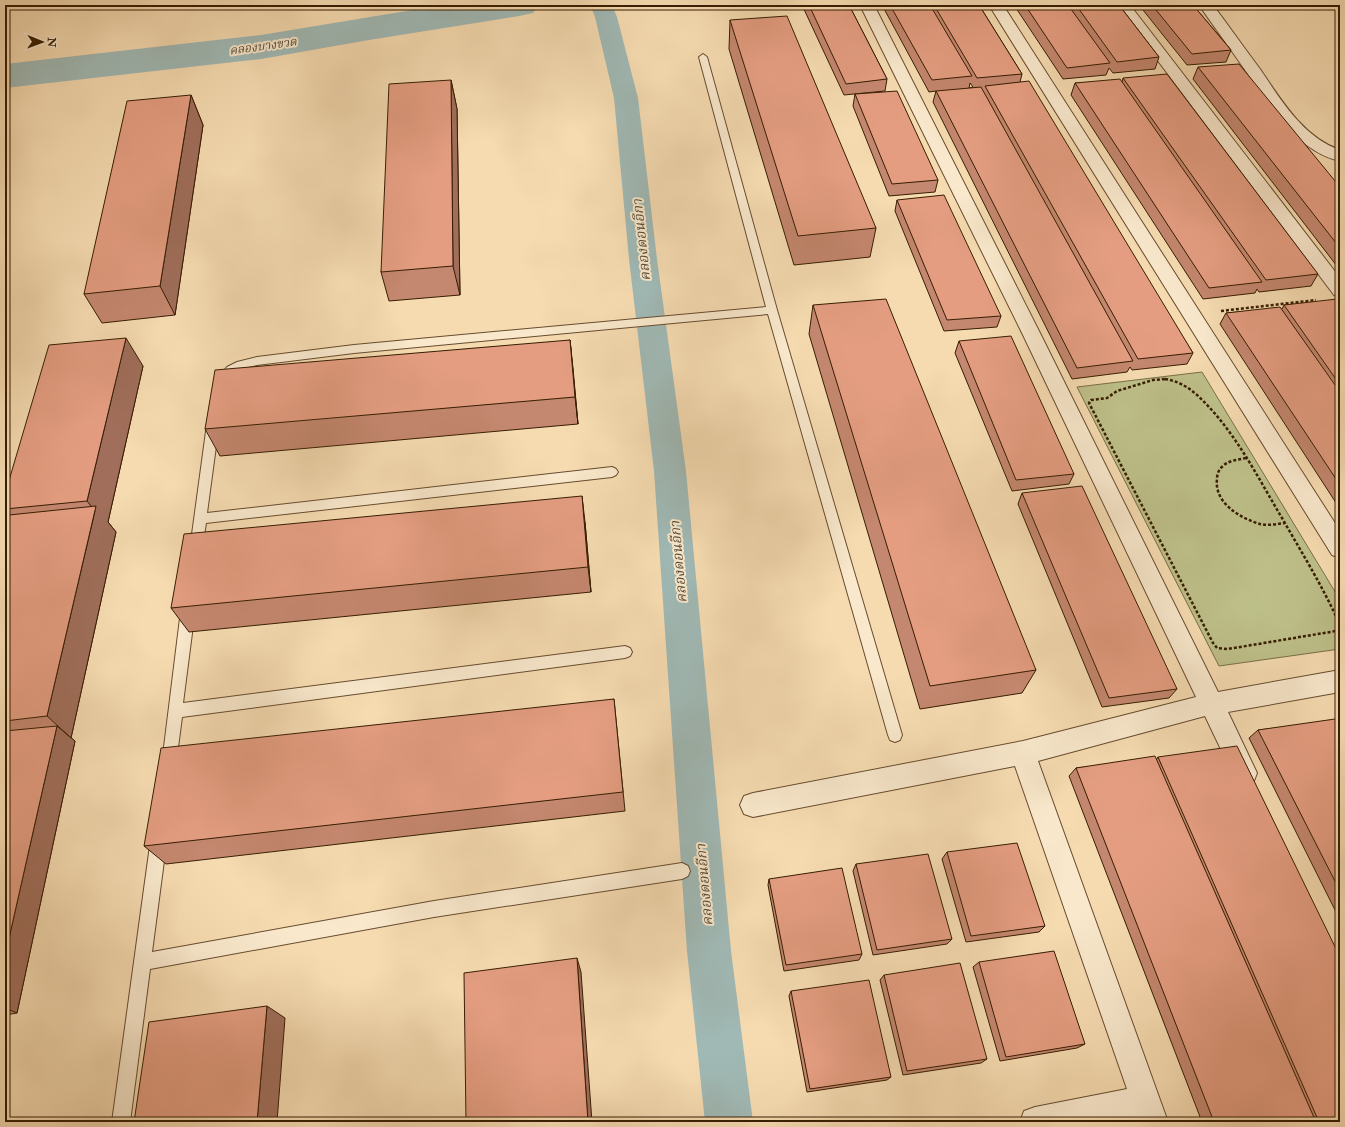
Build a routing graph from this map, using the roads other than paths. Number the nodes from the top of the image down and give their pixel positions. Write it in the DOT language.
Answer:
graph roads {
  1 [pos="867,5"];
  2 [pos="996,5"];
  3 [pos="1123,5"];
  4 [pos="1206,5"];
  5 [pos="702,57"];
  6 [pos="1340,156"];
  7 [pos="1340,291"];
  8 [pos="772,310"];
  9 [pos="218,393"];
  10 [pos="216,409"];
  11 [pos="612,472"];
  12 [pos="199,519"];
  13 [pos="1340,549"];
  14 [pos="194,566"];
  15 [pos="190,596"];
  16 [pos="625,652"];
  17 [pos="1340,681"];
  18 [pos="1211,704"];
  19 [pos="175,711"];
  20 [pos="895,735"];
  21 [pos="1023,753"];
  22 [pos="167,774"];
  23 [pos="1253,789"];
  24 [pos="753,805"];
  25 [pos="161,821"];
  26 [pos="682,871"];
  27 [pos="143,962"];
  28 [pos="1150,1111"];
  29 [pos="121,1122"];
  30 [pos="1035,1122"];
  1 -- 18 [label="street"];
  2 -- 13 [label="street"];
  3 -- 7 [label="street"];
  4 -- 6 [label="street"];
  5 -- 8 [label="lane"];
  8 -- 9 [label="lane"];
  8 -- 20 [label="lane"];
  10 -- 12 [label="lane"];
  11 -- 12 [label="lane"];
  12 -- 14 [label="lane"];
  15 -- 19 [label="lane"];
  16 -- 19 [label="lane"];
  17 -- 18 [label="street"];
  18 -- 21 [label="street"];
  18 -- 23 [label="street"];
  19 -- 22 [label="lane"];
  21 -- 24 [label="street"];
  21 -- 28 [label="street"];
  25 -- 27 [label="lane"];
  26 -- 27 [label="lane"];
  27 -- 29 [label="lane"];
  28 -- 30 [label="street"];
}
